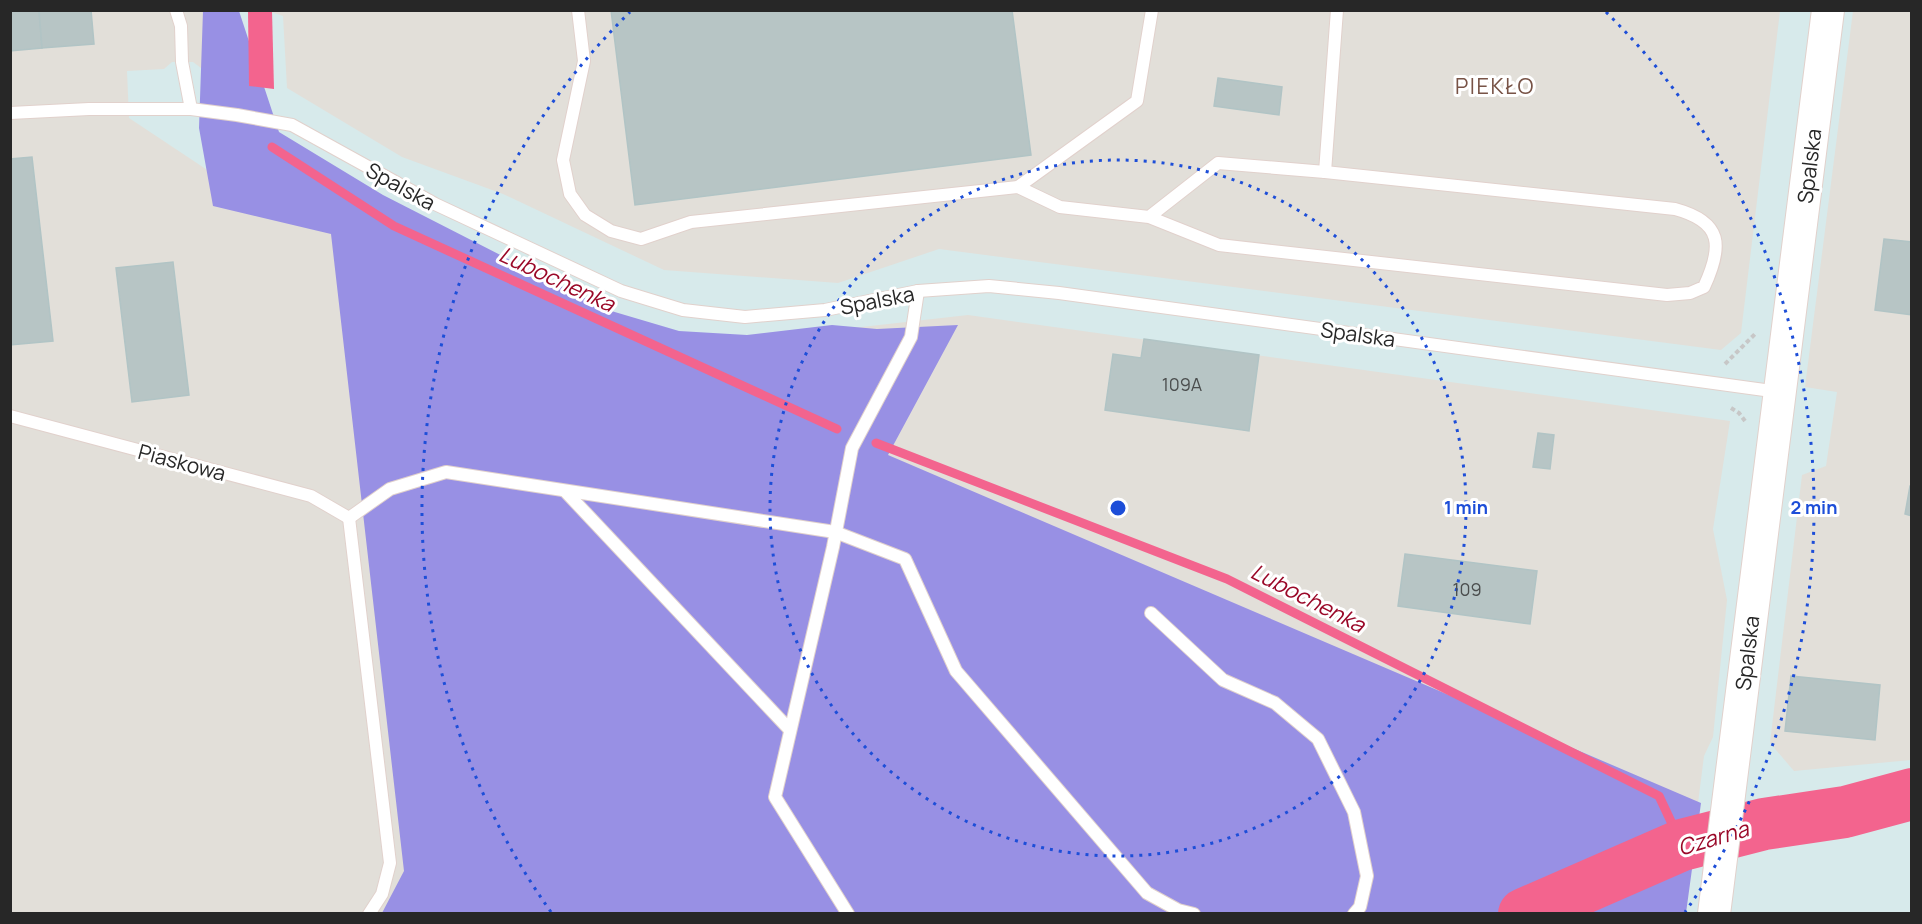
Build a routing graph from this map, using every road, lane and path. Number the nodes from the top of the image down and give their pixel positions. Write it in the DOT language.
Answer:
graph roads {
  1 [pos="176,10"];
  2 [pos="578,10"];
  3 [pos="1152,10"];
  4 [pos="1337,10"];
  5 [pos="1828,10"];
  6 [pos="191,110"];
  7 [pos="10,113"];
  8 [pos="1325,172"];
  9 [pos="1018,187"];
  10 [pos="1149,217"];
  11 [pos="918,291"];
  12 [pos="1780,392"];
  13 [pos="10,416"];
  14 [pos="566,491"];
  15 [pos="349,518"];
  16 [pos="835,532"];
  17 [pos="1151,613"];
  18 [pos="790,730"];
  19 [pos="1716,898"];
  20 [pos="369,914"];
  21 [pos="848,914"];
  22 [pos="1194,914"];
  23 [pos="1354,914"];
  1 -- 6 [label="lane"];
  2 -- 9 [label="lane"];
  3 -- 9 [label="lane"];
  4 -- 8 [label="lane"];
  5 -- 12 [label="street, Spalska"];
  6 -- 7 [label="lane, Spalska"];
  6 -- 11 [label="lane, Spalska"];
  8 -- 10 [label="lane"];
  8 -- 10 [label="lane"];
  9 -- 10 [label="lane"];
  11 -- 12 [label="lane, Spalska"];
  11 -- 16 [label="lane"];
  12 -- 19 [label="street, Spalska"];
  13 -- 15 [label="lane, Piaskowa"];
  14 -- 15 [label="lane"];
  14 -- 16 [label="lane"];
  14 -- 18 [label="lane"];
  15 -- 20 [label="lane"];
  16 -- 18 [label="lane"];
  16 -- 22 [label="lane"];
  17 -- 23 [label="lane"];
  18 -- 21 [label="lane"];
}
